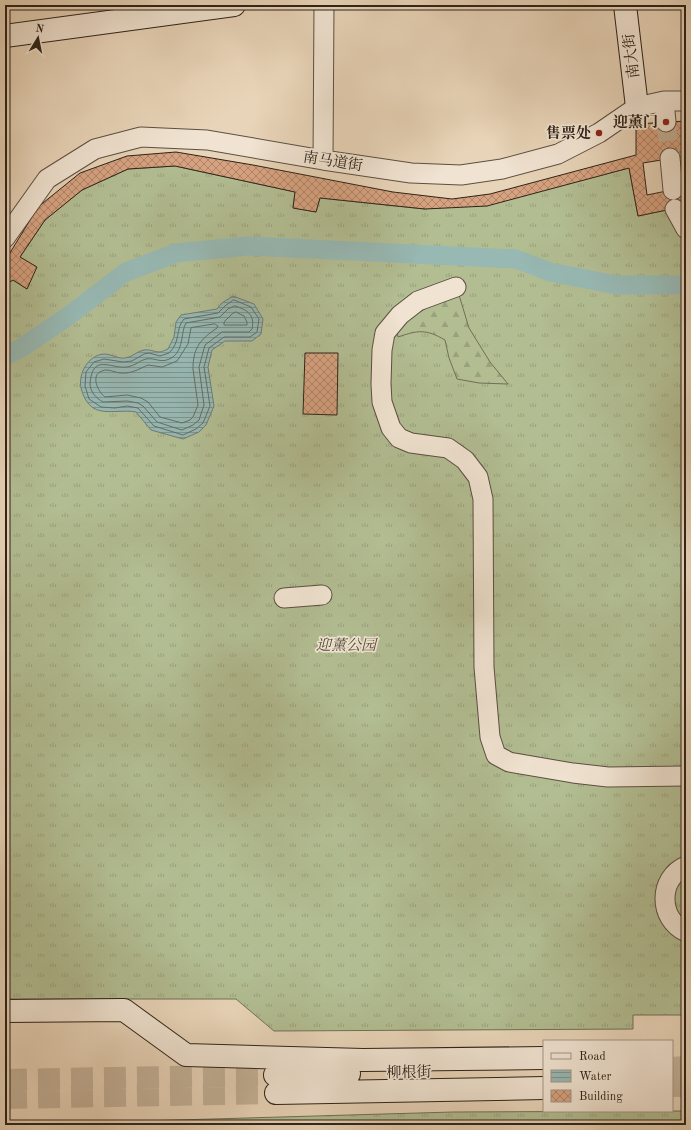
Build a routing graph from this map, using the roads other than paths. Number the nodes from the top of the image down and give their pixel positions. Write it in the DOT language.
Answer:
graph roads {
  1 [pos="234,5"];
  2 [pos="324,5"];
  3 [pos="625,5"];
  4 [pos="5,36"];
  5 [pos="686,101"];
  6 [pos="664,102"];
  7 [pos="637,107"];
  8 [pos="666,122"];
  9 [pos="670,158"];
  10 [pos="323,160"];
  11 [pos="673,190"];
  12 [pos="674,209"];
  13 [pos="686,229"];
  14 [pos="5,238"];
  15 [pos="456,287"];
  16 [pos="322,595"];
  17 [pos="284,598"];
  18 [pos="686,776"];
  19 [pos="686,866"];
  20 [pos="686,932"];
  21 [pos="5,1010"];
  22 [pos="543,1058"];
  23 [pos="543,1070"];
  24 [pos="543,1088"];
  1 -- 4 [label="street"];
  2 -- 10 [label="street"];
  3 -- 7 [label="street, 南大街"];
  5 -- 6 [label="street, 南马道街"];
  6 -- 7 [label="street, 南马道街"];
  6 -- 8 [label="street"];
  7 -- 10 [label="street, 南马道街"];
  9 -- 11 [label="street"];
  10 -- 14 [label="street, 南马道街"];
  12 -- 13 [label="street"];
  15 -- 18 [label="street"];
  16 -- 17 [label="street"];
  19 -- 20 [label="street"];
  21 -- 22 [label="street"];
  23 -- 24 [label="street, 柳根街"];
}
